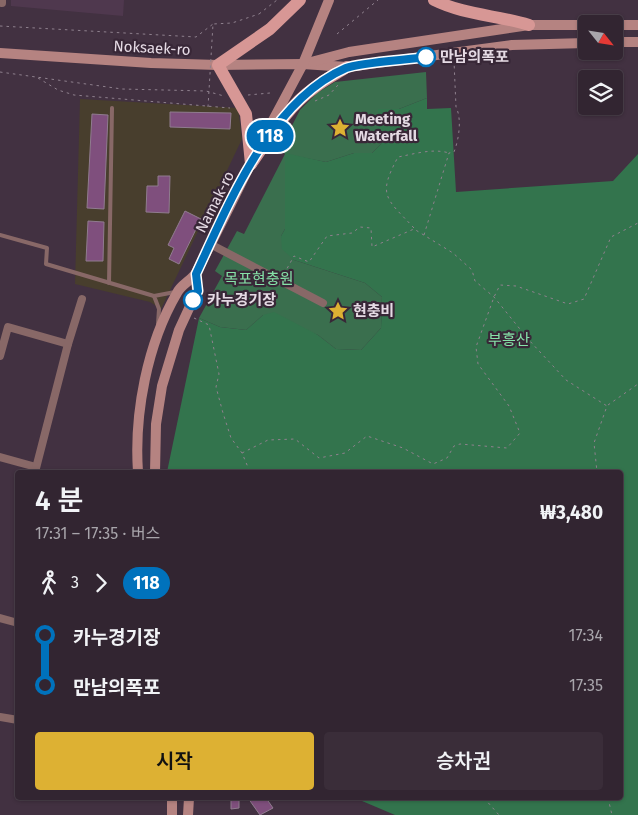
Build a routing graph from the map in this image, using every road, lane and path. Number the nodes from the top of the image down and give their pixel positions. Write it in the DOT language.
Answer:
graph roads {
  1 [pos="277,0"];
  2 [pos="300,0"];
  3 [pos="329,0"];
  4 [pos="378,0"];
  5 [pos="434,0"];
  6 [pos="212,24"];
  7 [pos="529,25"];
  8 [pos="578,25"];
  9 [pos="623,25"];
  10 [pos="638,25"];
  11 [pos="0,26"];
  12 [pos="337,34"];
  13 [pos="623,42"];
  14 [pos="638,42"];
  15 [pos="578,43"];
  16 [pos="0,53"];
  17 [pos="454,53"];
  18 [pos="303,64"];
  19 [pos="218,66"];
  20 [pos="347,67"];
  21 [pos="0,72"];
  22 [pos="38,78"];
  23 [pos="339,82"];
  24 [pos="270,93"];
  25 [pos="227,98"];
  26 [pos="240,98"];
  27 [pos="313,101"];
  28 [pos="208,107"];
  29 [pos="112,108"];
  30 [pos="231,108"];
  31 [pos="449,152"];
  32 [pos="251,164"];
  33 [pos="638,223"];
  34 [pos="414,229"];
  35 [pos="0,235"];
  36 [pos="424,235"];
  37 [pos="210,244"];
  38 [pos="196,274"];
  39 [pos="280,281"];
  40 [pos="109,283"];
  41 [pos="177,291"];
  42 [pos="154,296"];
  43 [pos="494,297"];
  44 [pos="82,299"];
  45 [pos="323,303"];
  46 [pos="186,314"];
  47 [pos="158,338"];
  48 [pos="68,344"];
  49 [pos="0,356"];
  50 [pos="638,384"];
  51 [pos="607,406"];
  52 [pos="242,453"];
  53 [pos="0,457"];
  54 [pos="36,470"];
  55 [pos="138,470"];
  56 [pos="154,470"];
  57 [pos="249,470"];
  58 [pos="597,470"];
  59 [pos="0,618"];
  60 [pos="15,622"];
  61 [pos="0,717"];
  62 [pos="15,720"];
  63 [pos="172,800"];
  64 [pos="189,800"];
  65 [pos="486,800"];
  66 [pos="608,800"];
  67 [pos="172,815"];
  68 [pos="188,815"];
  69 [pos="499,815"];
  70 [pos="612,815"];
  1 -- 6 [label="path, bridge"];
  2 -- 19 [label="main road"];
  3 -- 18 [label="main road, Namak-ro"];
  4 -- 12 [label="path"];
  5 -- 7 [label="main road"];
  6 -- 11 [label="path"];
  6 -- 28 [label="path, bridge"];
  7 -- 8 [label="main road, Noksaek-ro"];
  7 -- 18 [label="main road, Noksaek-ro"];
  9 -- 10 [label="main road"];
  13 -- 14 [label="main road"];
  15 -- 17 [label="main road, Noksaek-ro"];
  16 -- 19 [label="main road, Noksaek-ro"];
  17 -- 20 [label="main road, Noksaek-ro"];
  17 -- 31 [label="path"];
  18 -- 19 [label="main road, Noksaek-ro"];
  18 -- 20 [label="main road, Noksaek-ro"];
  18 -- 32 [label="main road, Namak-ro"];
  19 -- 32 [label="main road"];
  20 -- 32 [label="main road"];
  21 -- 22 [label="path"];
  22 -- 25 [label="path"];
  22 -- 28 [label="path"];
  23 -- 27 [label="path"];
  24 -- 26 [label="path"];
  28 -- 30 [label="path"];
  29 -- 40 [label="lane"];
  31 -- 34 [label="path"];
  31 -- 36 [label="path"];
  32 -- 37 [label="main road, Namak-ro"];
  33 -- 43 [label="path"];
  34 -- 36 [label="path"];
  34 -- 39 [label="path"];
  35 -- 40 [label="lane"];
  36 -- 43 [label="path"];
  37 -- 38 [label="main road, Namak-ro"];
  37 -- 39 [label="street"];
  38 -- 41 [label="main road, Namak-ro"];
  38 -- 46 [label="main road, Namak-ro"];
  39 -- 45 [label="street"];
  40 -- 42 [label="lane"];
  41 -- 42 [label="lane"];
  41 -- 47 [label="main road, Namak-ro"];
  42 -- 47 [label="lane"];
  43 -- 51 [label="path"];
  43 -- 52 [label="path"];
  44 -- 48 [label="street"];
  46 -- 52 [label="path"];
  46 -- 56 [label="main road, Namak-ro"];
  47 -- 55 [label="main road, Namak-ro"];
  48 -- 49 [label="street"];
  48 -- 54 [label="street"];
  50 -- 51 [label="path"];
  51 -- 58 [label="path"];
  52 -- 57 [label="path"];
  53 -- 54 [label="street"];
  59 -- 60 [label="street"];
  61 -- 62 [label="street"];
  63 -- 67 [label="main road"];
  64 -- 68 [label="main road"];
  65 -- 69 [label="path"];
  66 -- 70 [label="path"];
}
